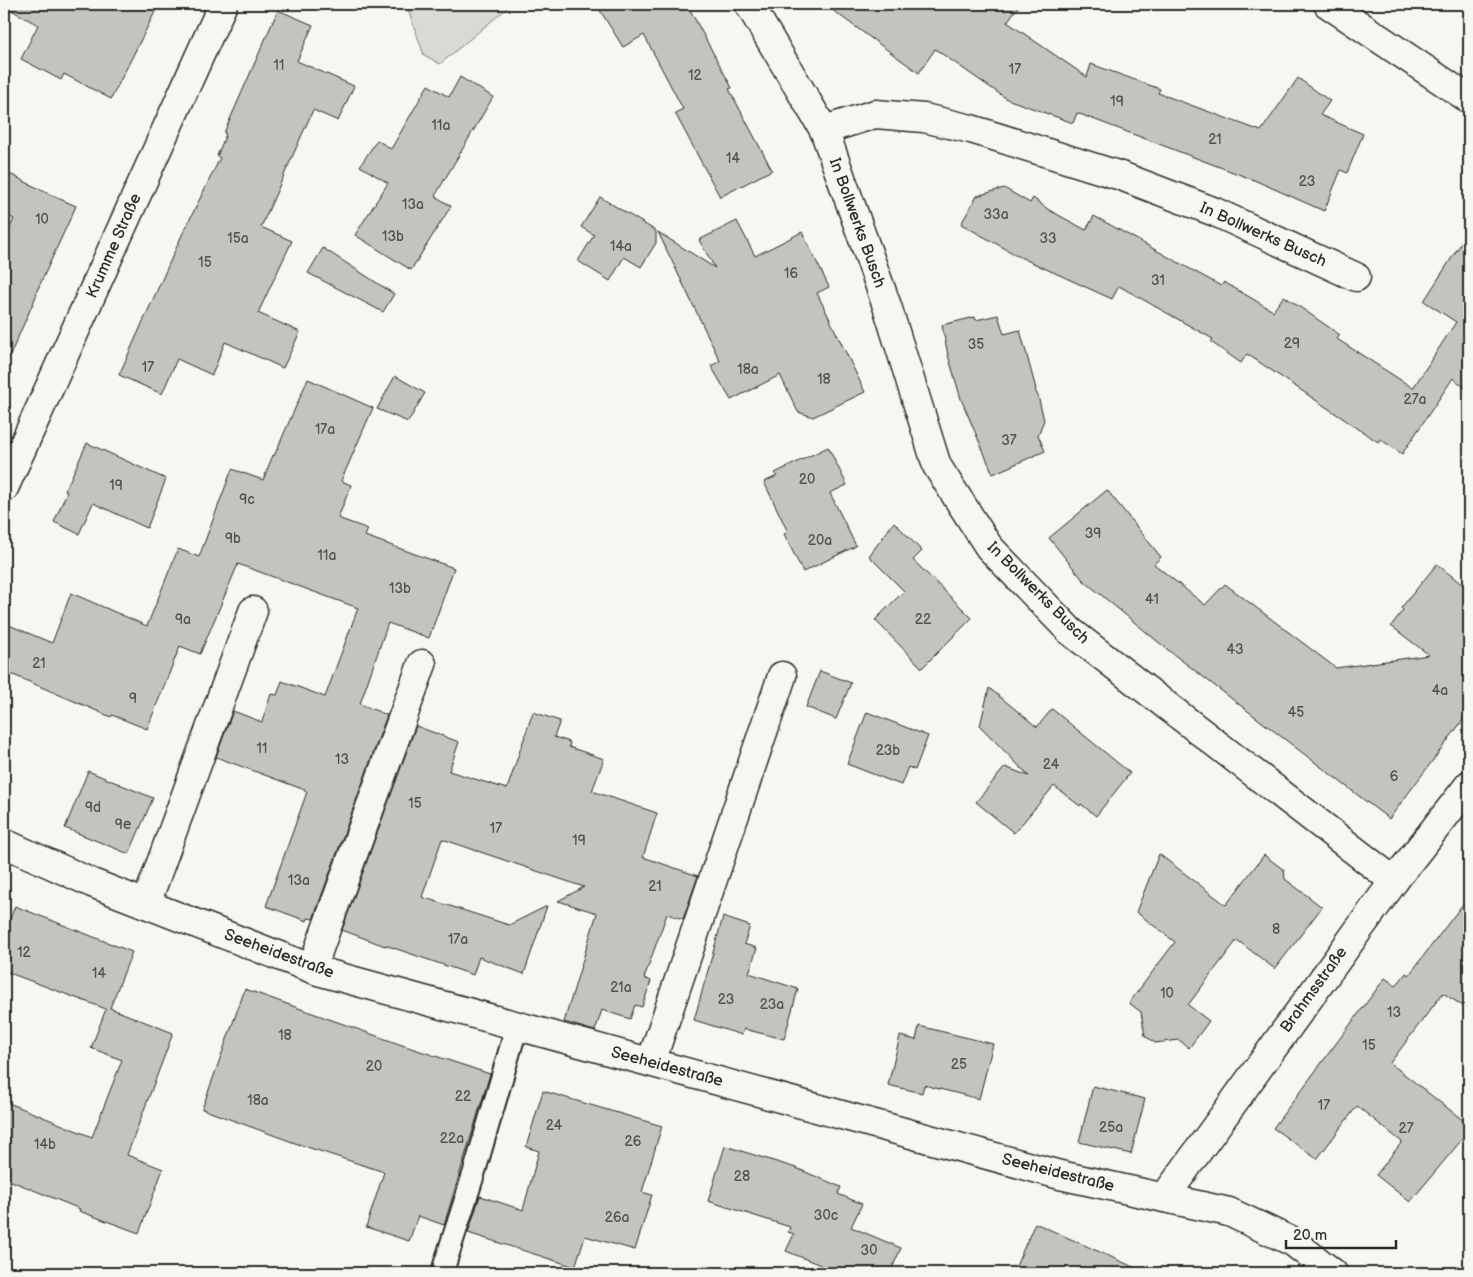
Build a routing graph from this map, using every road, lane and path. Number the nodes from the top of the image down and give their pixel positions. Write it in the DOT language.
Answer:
graph roads {
  1 [pos="223,4"];
  2 [pos="749,4"];
  3 [pos="1328,4"];
  4 [pos="1469,99"];
  5 [pos="824,130"];
  6 [pos="1356,277"];
  7 [pos="4,488"];
  8 [pos="253,611"];
  9 [pos="422,664"];
  10 [pos="782,676"];
  11 [pos="1469,785"];
  12 [pos="4,843"];
  13 [pos="1394,881"];
  14 [pos="146,904"];
  15 [pos="312,968"];
  16 [pos="517,1026"];
  17 [pos="651,1062"];
  18 [pos="1164,1198"];
  19 [pos="442,1273"];
  20 [pos="1333,1273"];
  1 -- 7 [label="street, Krumme Straße"];
  2 -- 5 [label="street, In Bollwerks Busch"];
  3 -- 4 [label="street"];
  5 -- 6 [label="street, In Bollwerks Busch"];
  5 -- 13 [label="street, In Bollwerks Busch"];
  8 -- 14 [label="street"];
  9 -- 15 [label="street"];
  10 -- 17 [label="street"];
  11 -- 13 [label="street, Brahmsstraße"];
  12 -- 14 [label="street, Seeheidestraße"];
  13 -- 18 [label="street, Brahmsstraße"];
  14 -- 15 [label="street, Seeheidestraße"];
  15 -- 16 [label="street, Seeheidestraße"];
  16 -- 17 [label="street, Seeheidestraße"];
  16 -- 19 [label="lane"];
  17 -- 18 [label="street, Seeheidestraße"];
  18 -- 20 [label="street, Seeheidestraße"];
}
